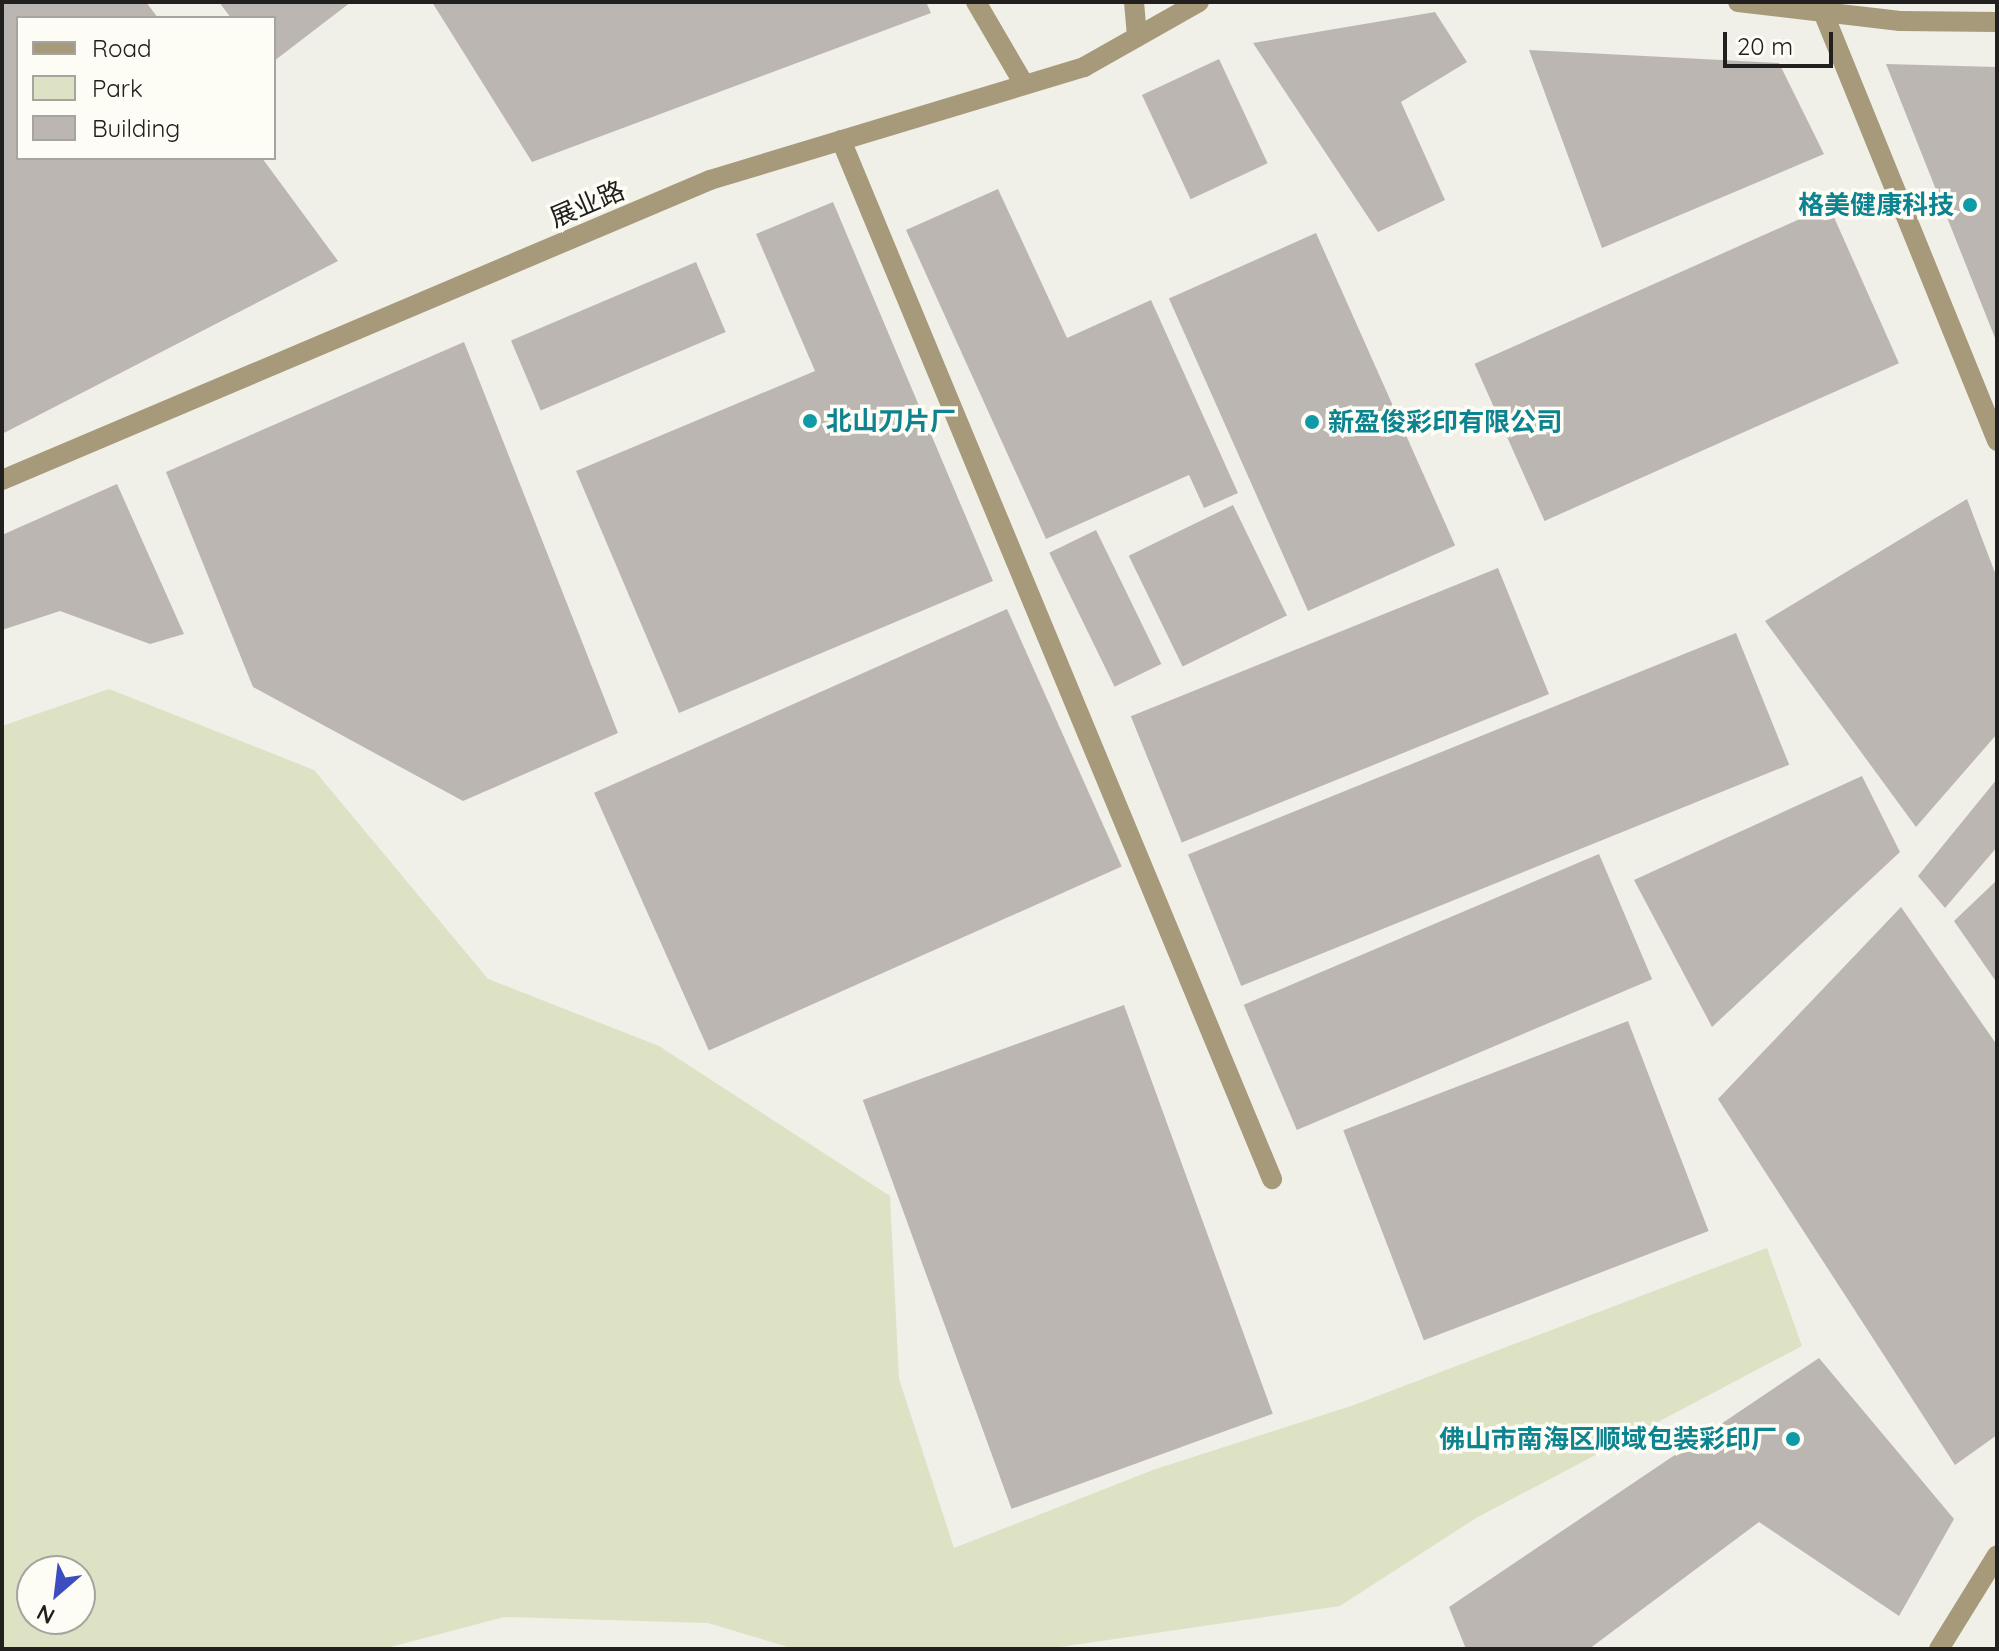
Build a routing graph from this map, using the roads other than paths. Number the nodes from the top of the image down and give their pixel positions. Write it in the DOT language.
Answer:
graph roads {
  1 [pos="976,2"];
  2 [pos="1134,2"];
  3 [pos="1199,2"];
  4 [pos="1738,2"];
  5 [pos="1823,12"];
  6 [pos="1997,22"];
  7 [pos="1137,37"];
  8 [pos="1024,84"];
  9 [pos="841,140"];
  10 [pos="1997,441"];
  11 [pos="2,480"];
  12 [pos="1272,1179"];
  13 [pos="1997,1555"];
  14 [pos="1939,1649"];
  1 -- 8 [label="street"];
  2 -- 7 [label="street"];
  3 -- 7 [label="street, 展业路"];
  4 -- 5 [label="street"];
  5 -- 6 [label="street"];
  5 -- 10 [label="street"];
  7 -- 8 [label="street, 展业路"];
  8 -- 9 [label="street, 展业路"];
  9 -- 11 [label="street, 展业路"];
  9 -- 12 [label="street"];
  13 -- 14 [label="street"];
}
